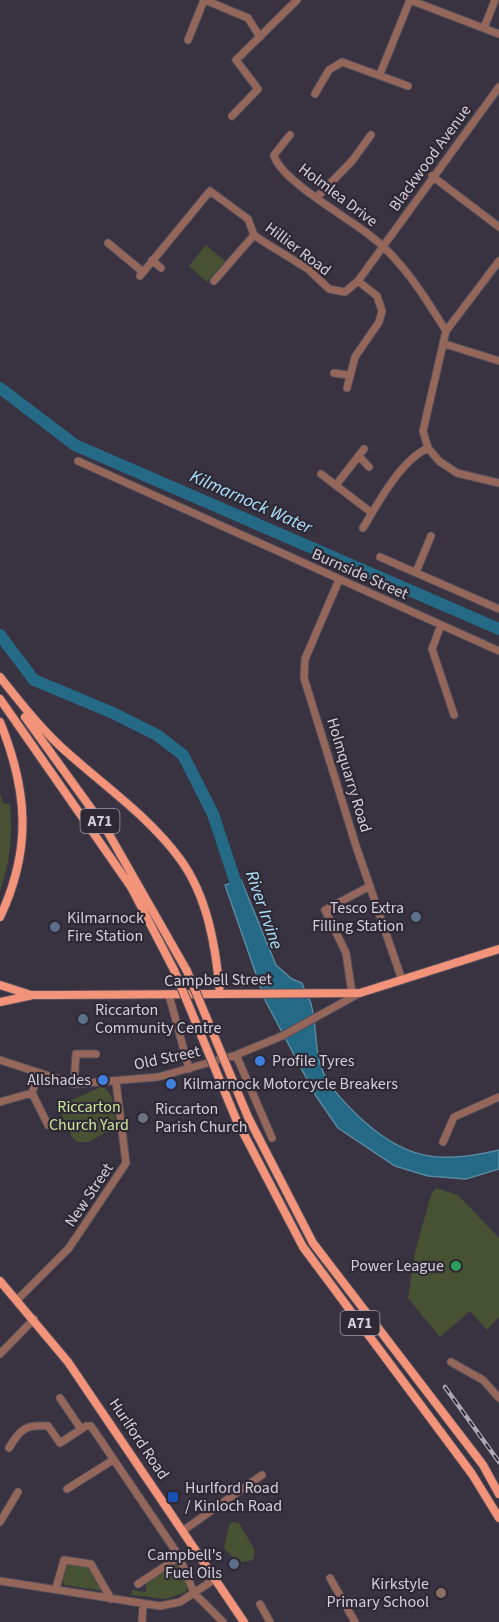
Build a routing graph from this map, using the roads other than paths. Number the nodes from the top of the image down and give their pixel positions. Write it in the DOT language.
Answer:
graph roads {
  1 [pos="205,0"];
  2 [pos="297,0"];
  3 [pos="410,0"];
  4 [pos="495,0"];
  5 [pos="484,28"];
  6 [pos="499,34"];
  7 [pos="260,37"];
  8 [pos="188,40"];
  9 [pos="380,74"];
  10 [pos="408,86"];
  11 [pos="499,87"];
  12 [pos="315,94"];
  13 [pos="232,116"];
  14 [pos="290,135"];
  15 [pos="371,135"];
  16 [pos="432,176"];
  17 [pos="317,197"];
  18 [pos="499,227"];
  19 [pos="254,235"];
  20 [pos="108,243"];
  21 [pos="383,246"];
  22 [pos="152,260"];
  23 [pos="498,264"];
  24 [pos="161,268"];
  25 [pos="224,270"];
  26 [pos="231,276"];
  27 [pos="214,281"];
  28 [pos="358,281"];
  29 [pos="446,331"];
  30 [pos="445,344"];
  31 [pos="499,361"];
  32 [pos="334,373"];
  33 [pos="348,375"];
  34 [pos="347,388"];
  35 [pos="428,448"];
  36 [pos="364,449"];
  37 [pos="359,456"];
  38 [pos="78,461"];
  39 [pos="369,467"];
  40 [pos="321,474"];
  41 [pos="499,483"];
  42 [pos="336,485"];
  43 [pos="372,513"];
  44 [pos="363,528"];
  45 [pos="431,536"];
  46 [pos="380,557"];
  47 [pos="416,572"];
  48 [pos="339,580"];
  49 [pos="499,609"];
  50 [pos="441,625"];
  51 [pos="499,651"];
  52 [pos="0,678"];
  53 [pos="0,699"];
  54 [pos="454,715"];
  55 [pos="0,722"];
  56 [pos="370,886"];
  57 [pos="0,917"];
  58 [pos="499,949"];
  59 [pos="402,980"];
  60 [pos="0,985"];
  61 [pos="356,993"];
  62 [pos="220,994"];
  63 [pos="333,994"];
  64 [pos="33,995"];
  65 [pos="169,995"];
  66 [pos="0,1002"];
  67 [pos="331,1007"];
  68 [pos="96,1054"];
  69 [pos="236,1055"];
  70 [pos="0,1060"];
  71 [pos="189,1069"];
  72 [pos="39,1073"];
  73 [pos="116,1082"];
  74 [pos="74,1084"];
  75 [pos="32,1093"];
  76 [pos="499,1097"];
  77 [pos="0,1102"];
  78 [pos="48,1125"];
  79 [pos="272,1138"];
  80 [pos="442,1142"];
  81 [pos="0,1281"];
  82 [pos="17,1300"];
  83 [pos="34,1319"];
  84 [pos="0,1354"];
  85 [pos="451,1362"];
  86 [pos="60,1398"];
  87 [pos="499,1398"];
  88 [pos="81,1429"];
  89 [pos="9,1448"];
  90 [pos="113,1460"];
  91 [pos="262,1475"];
  92 [pos="67,1489"];
  93 [pos="18,1492"];
  94 [pos="499,1494"];
  95 [pos="499,1518"];
  96 [pos="0,1522"];
  97 [pos="184,1530"];
  98 [pos="179,1557"];
  99 [pos="330,1578"];
  100 [pos="215,1580"];
  101 [pos="0,1581"];
  102 [pos="138,1584"];
  103 [pos="56,1588"];
  104 [pos="194,1593"];
  105 [pos="111,1599"];
  106 [pos="143,1604"];
  107 [pos="260,1604"];
  108 [pos="142,1622"];
  109 [pos="223,1622"];
  110 [pos="244,1622"];
  111 [pos="270,1622"];
  112 [pos="355,1622"];
  1 -- 7 [label="street"];
  1 -- 8 [label="street"];
  2 -- 7 [label="street"];
  3 -- 5 [label="street"];
  3 -- 9 [label="street"];
  4 -- 5 [label="street"];
  5 -- 6 [label="street"];
  7 -- 13 [label="street"];
  9 -- 10 [label="street"];
  9 -- 12 [label="street"];
  11 -- 16 [label="street, Blackwood Avenue"];
  14 -- 17 [label="street, Holmlea Drive"];
  15 -- 17 [label="street"];
  16 -- 18 [label="street"];
  16 -- 21 [label="street, Blackwood Avenue"];
  17 -- 21 [label="street, Holmlea Drive"];
  19 -- 22 [label="street, Hillier Road"];
  19 -- 25 [label="street"];
  19 -- 28 [label="street, Hillier Road"];
  20 -- 22 [label="street, Hillier Road"];
  21 -- 28 [label="street"];
  21 -- 29 [label="street, Holmlea Drive"];
  22 -- 24 [label="street"];
  23 -- 29 [label="street"];
  25 -- 26 [label="street"];
  25 -- 27 [label="street"];
  28 -- 33 [label="street"];
  29 -- 30 [label="street"];
  30 -- 31 [label="street"];
  30 -- 35 [label="street"];
  32 -- 33 [label="street"];
  33 -- 34 [label="street"];
  35 -- 41 [label="street"];
  35 -- 43 [label="street"];
  36 -- 37 [label="street"];
  37 -- 39 [label="street"];
  37 -- 42 [label="street"];
  38 -- 48 [label="street, Burnside Street"];
  40 -- 42 [label="street"];
  42 -- 43 [label="street"];
  43 -- 44 [label="street"];
  45 -- 47 [label="street"];
  46 -- 47 [label="street"];
  47 -- 49 [label="street"];
  48 -- 50 [label="street, Burnside Street"];
  48 -- 56 [label="street, Holmquarry Road"];
  50 -- 51 [label="street, Burnside Street"];
  50 -- 54 [label="street"];
  52 -- 62 [label="main road"];
  52 -- 94 [label="main road, A71, bridge"];
  53 -- 95 [label="main road, A71, bridge"];
  55 -- 57 [label="main road"];
  56 -- 59 [label="street, Holmquarry Road"];
  56 -- 61 [label="street"];
  58 -- 59 [label="main road, Campbell Street"];
  59 -- 61 [label="main road, Campbell Street"];
  60 -- 64 [label="main road, Campbell Street"];
  61 -- 63 [label="main road, Campbell Street"];
  61 -- 67 [label="street, Old Street"];
  62 -- 63 [label="main road, Campbell Street"];
  62 -- 65 [label="main road, Campbell Street"];
  63 -- 67 [label="street"];
  64 -- 65 [label="main road, Campbell Street"];
  64 -- 66 [label="main road, Campbell Street"];
  65 -- 71 [label="street"];
  67 -- 69 [label="street, Old Street"];
  68 -- 74 [label="street"];
  69 -- 71 [label="street, Old Street"];
  69 -- 79 [label="street"];
  70 -- 72 [label="street, Old Street"];
  71 -- 73 [label="street, Old Street"];
  72 -- 74 [label="street, Old Street"];
  72 -- 75 [label="street"];
  73 -- 74 [label="street, Old Street"];
  73 -- 82 [label="street, New Street"];
  75 -- 77 [label="street"];
  75 -- 78 [label="street"];
  76 -- 80 [label="street"];
  81 -- 82 [label="main road, Hurlford Road"];
  82 -- 83 [label="main road, Hurlford Road"];
  83 -- 84 [label="street"];
  83 -- 97 [label="main road, Hurlford Road"];
  85 -- 87 [label="street"];
  86 -- 88 [label="street"];
  88 -- 89 [label="street"];
  88 -- 90 [label="street, Hurlford Road"];
  90 -- 92 [label="street"];
  90 -- 98 [label="street, Hurlford Road"];
  91 -- 97 [label="street"];
  93 -- 96 [label="street"];
  97 -- 100 [label="main road, Hurlford Road"];
  98 -- 102 [label="street"];
  98 -- 104 [label="street, Hurlford Road"];
  99 -- 112 [label="street"];
  100 -- 104 [label="street"];
  100 -- 110 [label="main road, Hurlford Road"];
  101 -- 103 [label="street"];
  103 -- 105 [label="street"];
  103 -- 105 [label="street"];
  104 -- 106 [label="street"];
  104 -- 109 [label="street, Hurlford Road"];
  105 -- 106 [label="street"];
  106 -- 108 [label="street"];
  107 -- 111 [label="street"];
}
